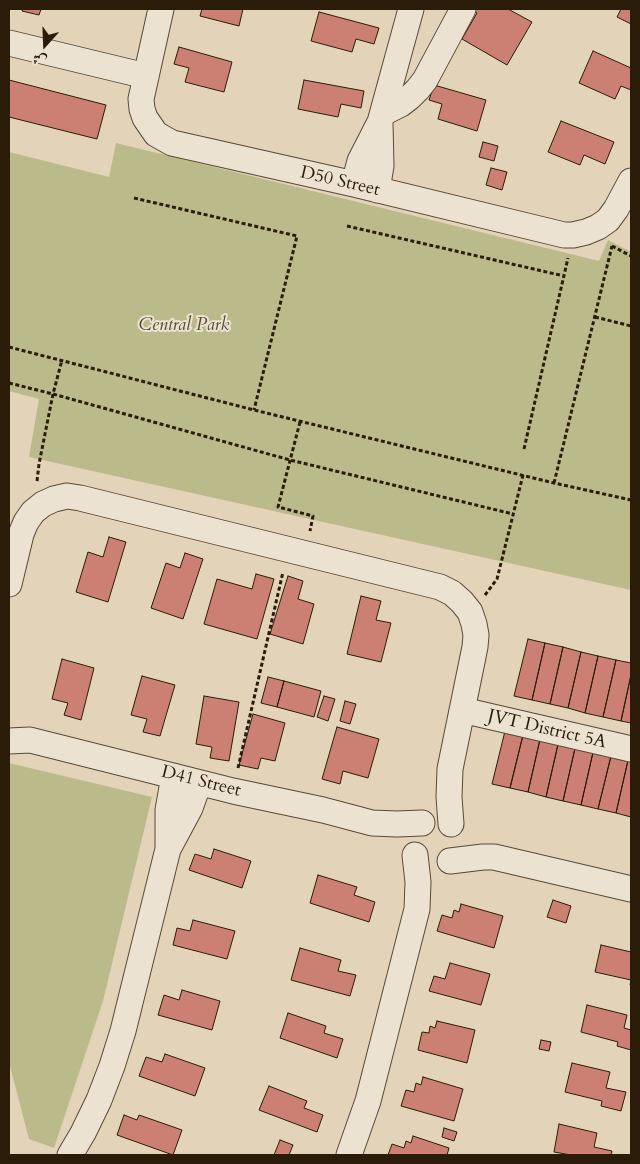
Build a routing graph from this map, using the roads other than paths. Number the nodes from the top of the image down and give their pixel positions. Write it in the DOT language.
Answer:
graph roads {
  1 [pos="161,9"];
  2 [pos="411,9"];
  3 [pos="463,9"];
  4 [pos="9,43"];
  5 [pos="146,76"];
  6 [pos="381,117"];
  7 [pos="631,181"];
  8 [pos="365,187"];
  9 [pos="9,584"];
  10 [pos="462,710"];
  11 [pos="9,727"];
  12 [pos="19,740"];
  13 [pos="631,749"];
  14 [pos="450,769"];
  15 [pos="174,776"];
  16 [pos="199,782"];
  17 [pos="423,822"];
  18 [pos="372,823"];
  19 [pos="454,830"];
  20 [pos="168,849"];
  21 [pos="415,854"];
  22 [pos="494,857"];
  23 [pos="449,862"];
  24 [pos="631,889"];
  25 [pos="417,909"];
  26 [pos="70,1155"];
  27 [pos="350,1155"];
  1 -- 5 [label="street, D50 Street"];
  2 -- 6 [label="street"];
  3 -- 6 [label="street"];
  4 -- 5 [label="street"];
  5 -- 8 [label="street, D50 Street"];
  6 -- 8 [label="street"];
  7 -- 8 [label="street, D50 Street"];
  9 -- 10 [label="street"];
  10 -- 13 [label="street, JVT District 5A"];
  10 -- 14 [label="street"];
  11 -- 12 [label="street, D41 Street"];
  12 -- 15 [label="street, D41 Street"];
  14 -- 17 [label="street"];
  14 -- 19 [label="street"];
  15 -- 16 [label="street, D41 Street"];
  15 -- 20 [label="street"];
  16 -- 18 [label="street, D41 Street"];
  16 -- 20 [label="street"];
  17 -- 18 [label="street, D41 Street"];
  17 -- 19 [label="street"];
  17 -- 21 [label="street"];
  18 -- 21 [label="street, D41 Street"];
  19 -- 22 [label="street"];
  19 -- 23 [label="street"];
  20 -- 26 [label="street"];
  21 -- 23 [label="street"];
  21 -- 25 [label="street"];
  22 -- 23 [label="street"];
  22 -- 24 [label="street"];
  23 -- 25 [label="street"];
  25 -- 27 [label="street"];
}
